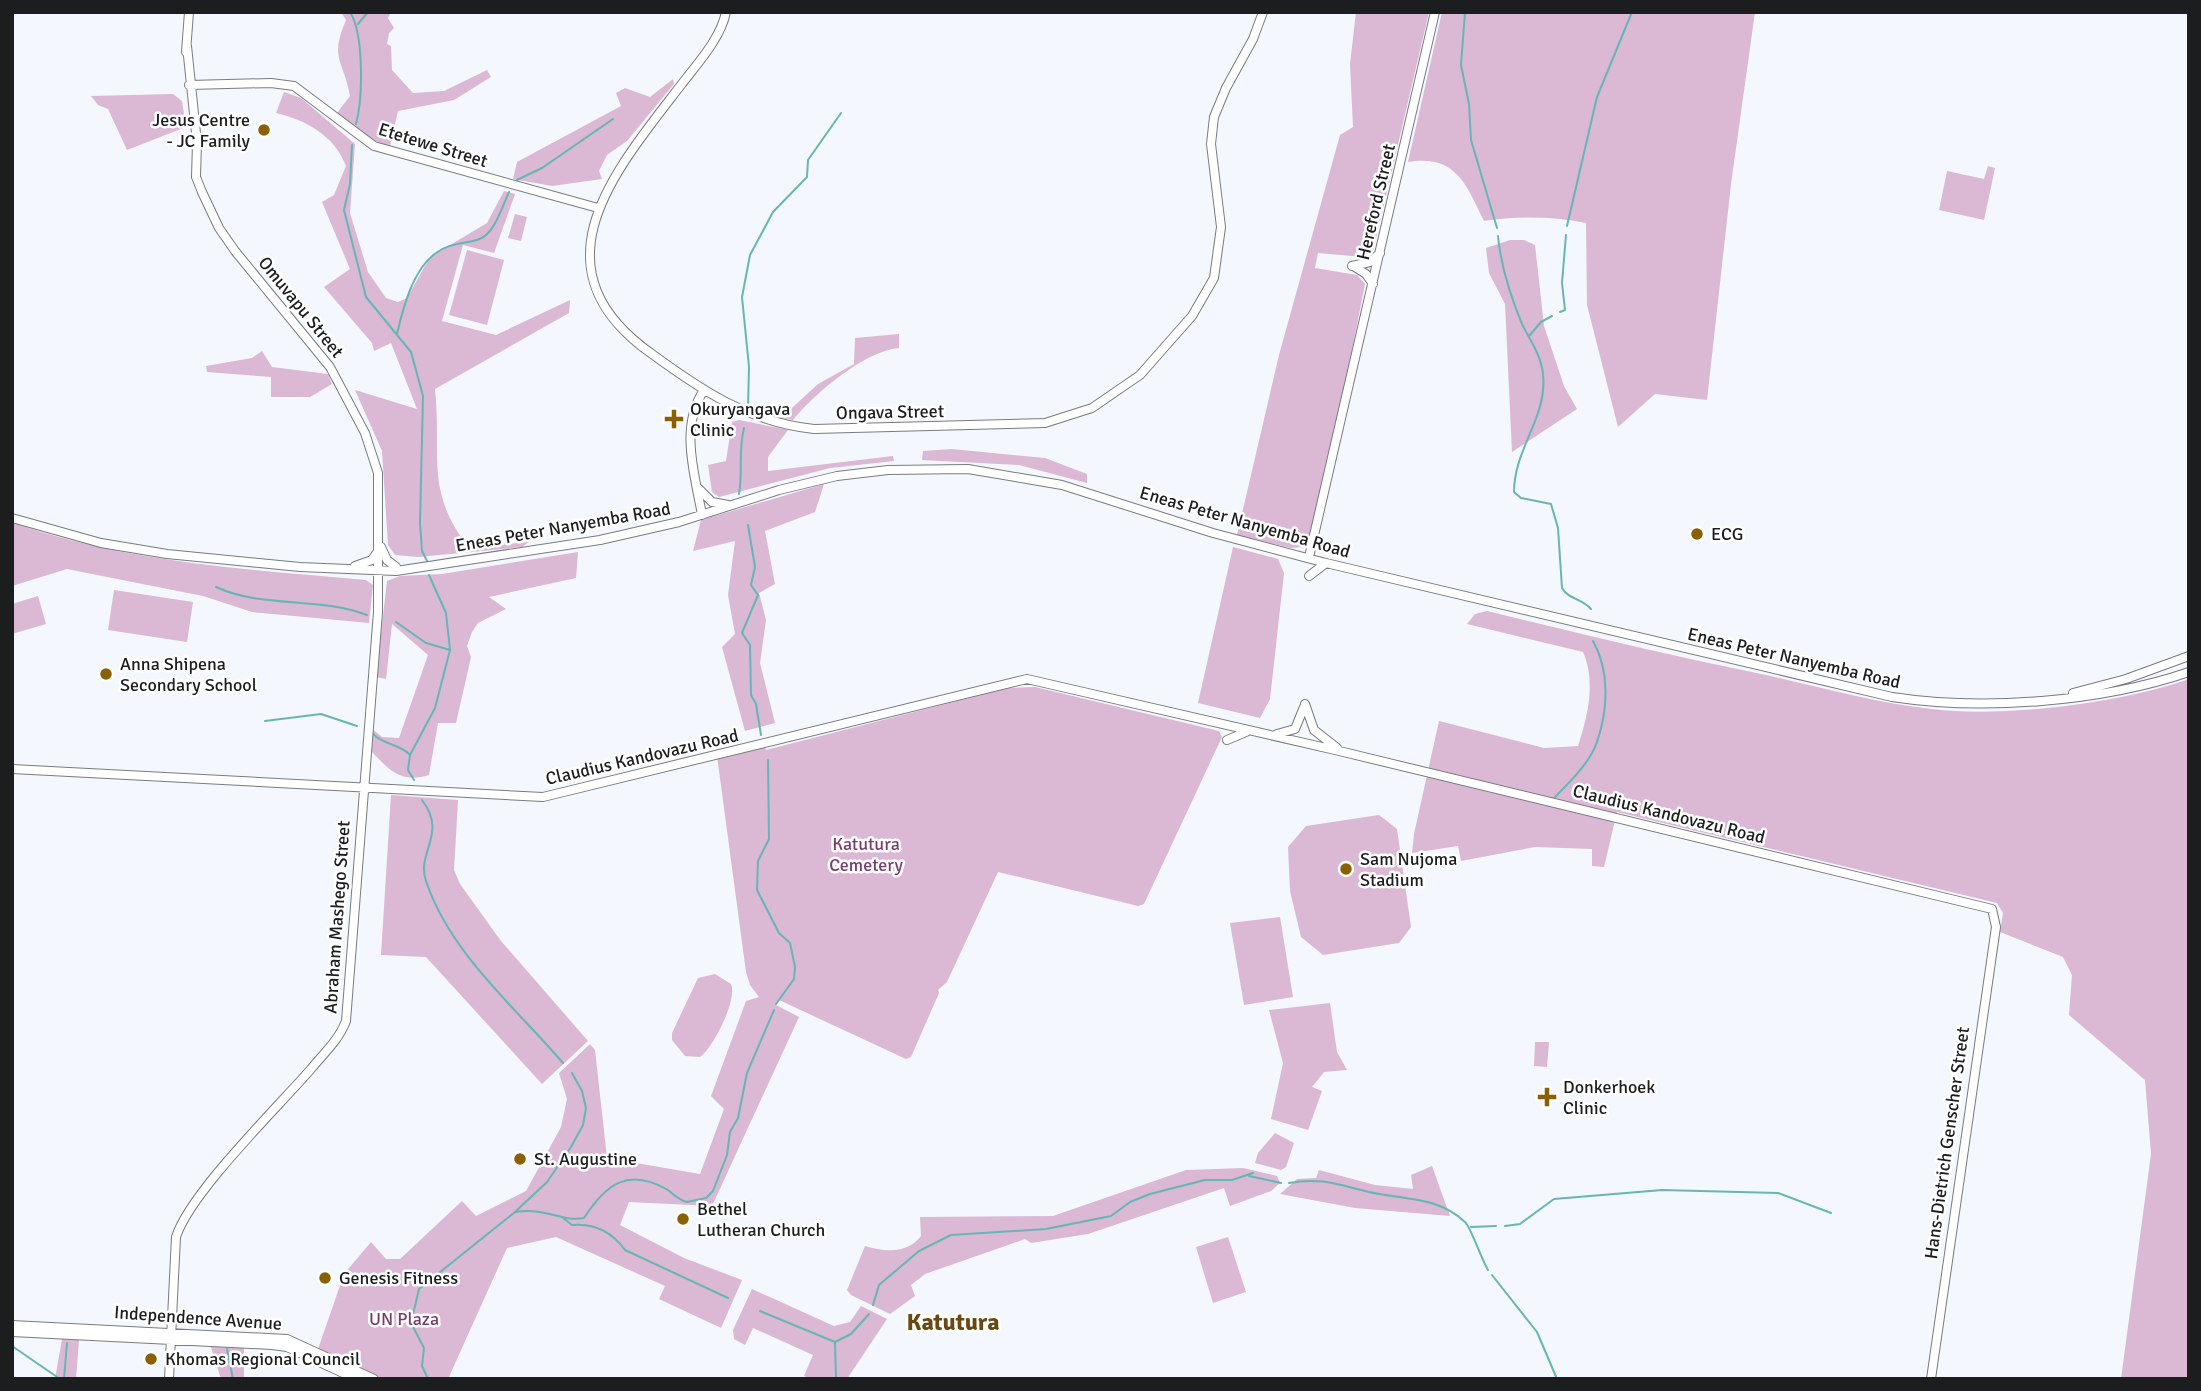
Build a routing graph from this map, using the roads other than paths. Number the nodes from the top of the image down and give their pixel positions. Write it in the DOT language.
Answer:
graph roads {
  1 [pos="189,12"];
  2 [pos="726,12"];
  3 [pos="1263,12"];
  4 [pos="1435,12"];
  5 [pos="189,87"];
  6 [pos="598,208"];
  7 [pos="1384,242"];
  8 [pos="1373,284"];
  9 [pos="704,390"];
  10 [pos="697,486"];
  11 [pos="734,505"];
  12 [pos="702,515"];
  13 [pos="12,518"];
  14 [pos="679,522"];
  15 [pos="380,544"];
  16 [pos="1309,557"];
  17 [pos="1326,563"];
  18 [pos="355,566"];
  19 [pos="312,567"];
  20 [pos="396,567"];
  21 [pos="413,568"];
  22 [pos="379,569"];
  23 [pos="1309,576"];
  24 [pos="2189,656"];
  25 [pos="2189,672"];
  26 [pos="2067,696"];
  27 [pos="1183,715"];
  28 [pos="1215,724"];
  29 [pos="1249,732"];
  30 [pos="1277,734"];
  31 [pos="1335,750"];
  32 [pos="1350,754"];
  33 [pos="12,769"];
  34 [pos="362,788"];
  35 [pos="1995,912"];
  36 [pos="12,1325"];
  37 [pos="32,1329"];
  38 [pos="12,1332"];
  39 [pos="172,1335"];
  40 [pos="107,1337"];
  41 [pos="169,1379"];
  42 [pos="356,1379"];
  43 [pos="374,1379"];
  44 [pos="1931,1379"];
  1 -- 5 [label="street, Omuvapu Street"];
  2 -- 6 [label="street, Ongava Street"];
  3 -- 9 [label="street, Ongava Street"];
  4 -- 7 [label="street, Hereford Street"];
  5 -- 6 [label="street, Etetewe Street"];
  5 -- 15 [label="street, Omuvapu Street"];
  6 -- 9 [label="street, Ongava Street"];
  7 -- 8 [label="street, Hereford Street"];
  7 -- 8 [label="street"];
  8 -- 16 [label="street, Hereford Street"];
  9 -- 10 [label="street"];
  10 -- 11 [label="street"];
  10 -- 12 [label="street"];
  10 -- 14 [label="street"];
  11 -- 12 [label="street, Eneas Peter Nanyemba Road"];
  11 -- 16 [label="street, Eneas Peter Nanyemba Road"];
  12 -- 14 [label="street, Eneas Peter Nanyemba Road"];
  13 -- 19 [label="street, Eneas Peter Nanyemba Road"];
  14 -- 21 [label="street, Eneas Peter Nanyemba Road"];
  15 -- 18 [label="street"];
  15 -- 20 [label="street"];
  15 -- 22 [label="street, Omuvapu Street"];
  16 -- 17 [label="street, Eneas Peter Nanyemba Road"];
  17 -- 23 [label="street"];
  17 -- 26 [label="street, Eneas Peter Nanyemba Road"];
  18 -- 19 [label="street, Eneas Peter Nanyemba Road"];
  18 -- 22 [label="street, Eneas Peter Nanyemba Road"];
  19 -- 22 [label="street, Eneas Peter Nanyemba Road"];
  20 -- 21 [label="street, Eneas Peter Nanyemba Road"];
  20 -- 22 [label="street, Eneas Peter Nanyemba Road"];
  21 -- 22 [label="street, Eneas Peter Nanyemba Road"];
  22 -- 34 [label="street, Abraham Mashego Street"];
  24 -- 26 [label="street, Eneas Peter Nanyemba Road"];
  25 -- 26 [label="street, Eneas Peter Nanyemba Road"];
  27 -- 28 [label="street, Claudius Kandovazu Road"];
  27 -- 30 [label="street, Claudius Kandovazu Road"];
  27 -- 34 [label="street, Claudius Kandovazu Road"];
  28 -- 29 [label="street, Claudius Kandovazu Road"];
  28 -- 29 [label="street"];
  29 -- 31 [label="street, Claudius Kandovazu Road"];
  30 -- 31 [label="street, Claudius Kandovazu Road"];
  30 -- 32 [label="street"];
  31 -- 32 [label="street, Claudius Kandovazu Road"];
  32 -- 35 [label="street, Claudius Kandovazu Road"];
  33 -- 34 [label="street, Claudius Kandovazu Road"];
  34 -- 39 [label="street, Abraham Mashego Street"];
  35 -- 44 [label="street, Hans-Dietrich Genscher Street"];
  36 -- 39 [label="street, Independence Avenue"];
  37 -- 40 [label="street"];
  38 -- 40 [label="street, Independence Avenue"];
  39 -- 40 [label="street, Independence Avenue"];
  39 -- 41 [label="street, Abraham Mashego Street"];
  39 -- 42 [label="street, Independence Avenue"];
  39 -- 43 [label="street, Independence Avenue"];
}
